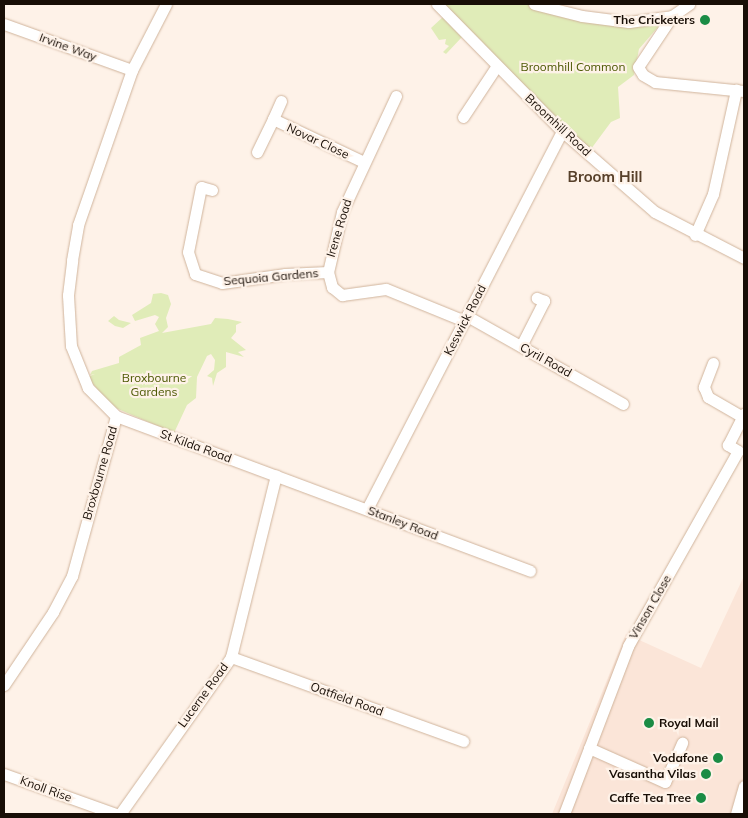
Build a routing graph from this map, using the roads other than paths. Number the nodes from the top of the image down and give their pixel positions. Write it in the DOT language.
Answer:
graph roads {
  1 [pos="166,4"];
  2 [pos="437,4"];
  3 [pos="534,4"];
  4 [pos="689,4"];
  5 [pos="672,16"];
  6 [pos="4,24"];
  7 [pos="496,67"];
  8 [pos="132,70"];
  9 [pos="740,90"];
  10 [pos="396,96"];
  11 [pos="281,101"];
  12 [pos="464,117"];
  13 [pos="273,119"];
  14 [pos="562,131"];
  15 [pos="257,152"];
  16 [pos="364,162"];
  17 [pos="212,190"];
  18 [pos="695,235"];
  19 [pos="744,258"];
  20 [pos="328,272"];
  21 [pos="537,298"];
  22 [pos="466,319"];
  23 [pos="521,346"];
  24 [pos="712,363"];
  25 [pos="623,404"];
  26 [pos="743,415"];
  27 [pos="116,416"];
  28 [pos="276,475"];
  29 [pos="367,509"];
  30 [pos="530,571"];
  31 [pos="231,657"];
  32 [pos="4,685"];
  33 [pos="463,741"];
  34 [pos="682,744"];
  35 [pos="588,748"];
  36 [pos="4,774"];
  37 [pos="744,786"];
  38 [pos="116,814"];
  39 [pos="120,814"];
  40 [pos="564,814"];
  41 [pos="736,814"];
  1 -- 8 [label="street, Broxbourne Road"];
  2 -- 7 [label="street, Broomhill Road"];
  3 -- 5 [label="street"];
  4 -- 5 [label="street"];
  5 -- 9 [label="street"];
  6 -- 8 [label="street, Irvine Way"];
  7 -- 12 [label="street"];
  7 -- 14 [label="street, Broomhill Road"];
  8 -- 27 [label="street, Broxbourne Road"];
  9 -- 18 [label="street"];
  10 -- 16 [label="street, Irene Road"];
  11 -- 13 [label="street, Novar Close"];
  13 -- 15 [label="street, Novar Close"];
  13 -- 16 [label="street, Novar Close"];
  14 -- 18 [label="street, Broomhill Road"];
  14 -- 22 [label="street, Keswick Road"];
  16 -- 20 [label="street, Irene Road"];
  17 -- 20 [label="street, Sequoia Gardens"];
  18 -- 19 [label="street, Broomhill Road"];
  20 -- 22 [label="street, Irene Road"];
  21 -- 23 [label="street"];
  22 -- 23 [label="street, Cyril Road"];
  22 -- 29 [label="street, Keswick Road"];
  23 -- 25 [label="street, Cyril Road"];
  24 -- 26 [label="street"];
  26 -- 35 [label="street, Vinson Close"];
  27 -- 28 [label="street, St Kilda Road"];
  27 -- 32 [label="street, Broxbourne Road"];
  28 -- 29 [label="street, Stanley Road"];
  28 -- 31 [label="street, Lucerne Road"];
  29 -- 30 [label="street, Stanley Road"];
  31 -- 33 [label="street, Oatfield Road"];
  31 -- 39 [label="street, Lucerne Road"];
  34 -- 35 [label="street"];
  35 -- 40 [label="street, Vinson Close"];
  36 -- 38 [label="street, Knoll Rise"];
  37 -- 41 [label="street"];
}
